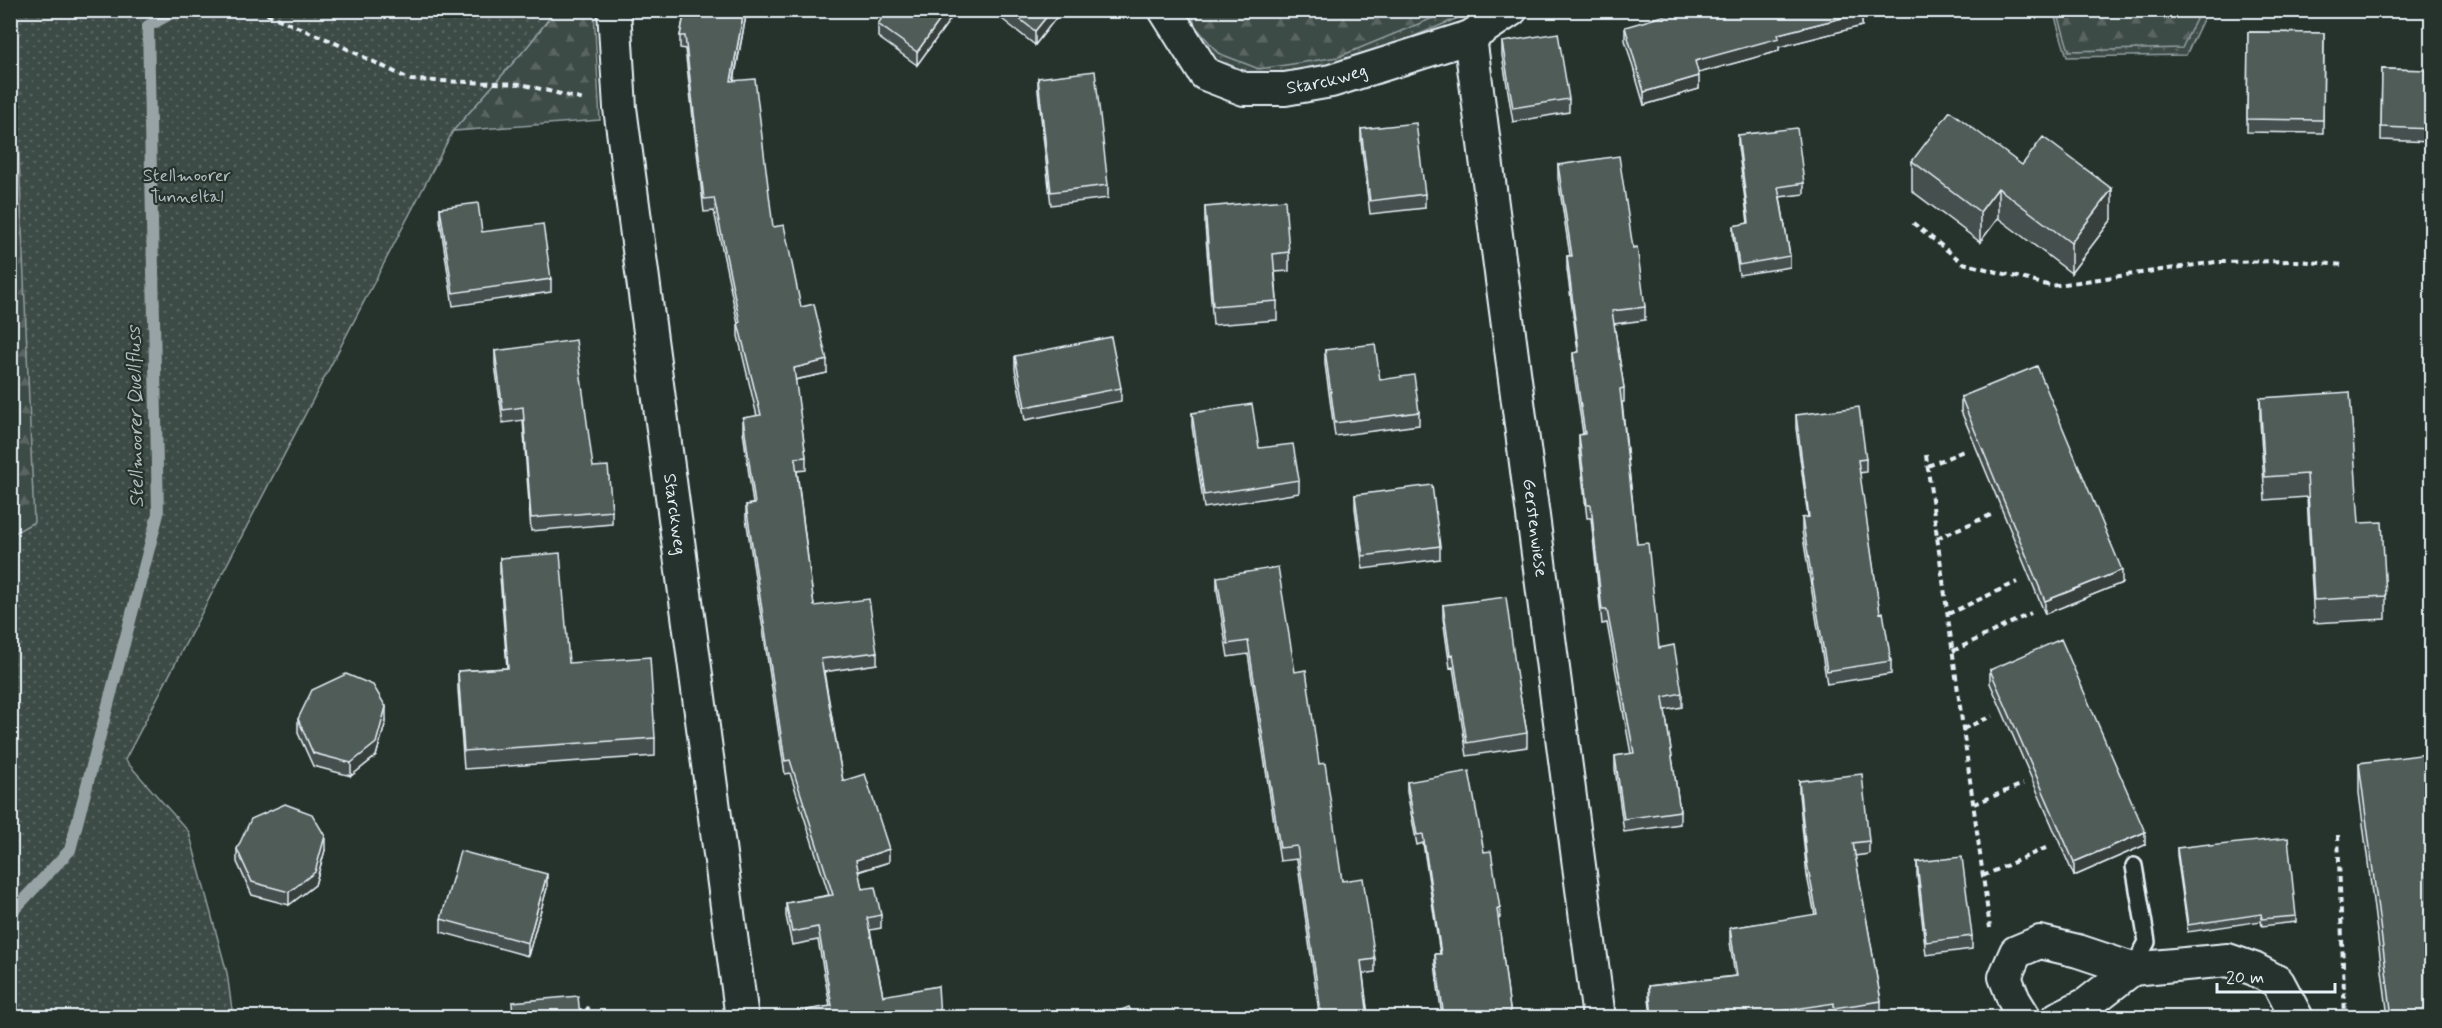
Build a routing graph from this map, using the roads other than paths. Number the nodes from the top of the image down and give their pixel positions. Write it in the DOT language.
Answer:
graph roads {
  1 [pos="614,10"];
  2 [pos="1165,10"];
  3 [pos="1511,10"];
  4 [pos="1470,38"];
  5 [pos="2134,866"];
  6 [pos="2132,969"];
  7 [pos="742,1017"];
  8 [pos="1599,1017"];
  9 [pos="2025,1017"];
  10 [pos="2058,1017"];
  11 [pos="2297,1017"];
  1 -- 7 [label="street, Starckweg"];
  2 -- 4 [label="street, Starckweg"];
  3 -- 4 [label="street, Starckweg"];
  4 -- 8 [label="street, Gerstenwiese"];
  5 -- 6 [label="lane"];
  6 -- 9 [label="street"];
  6 -- 10 [label="street"];
  6 -- 11 [label="street"];
}
